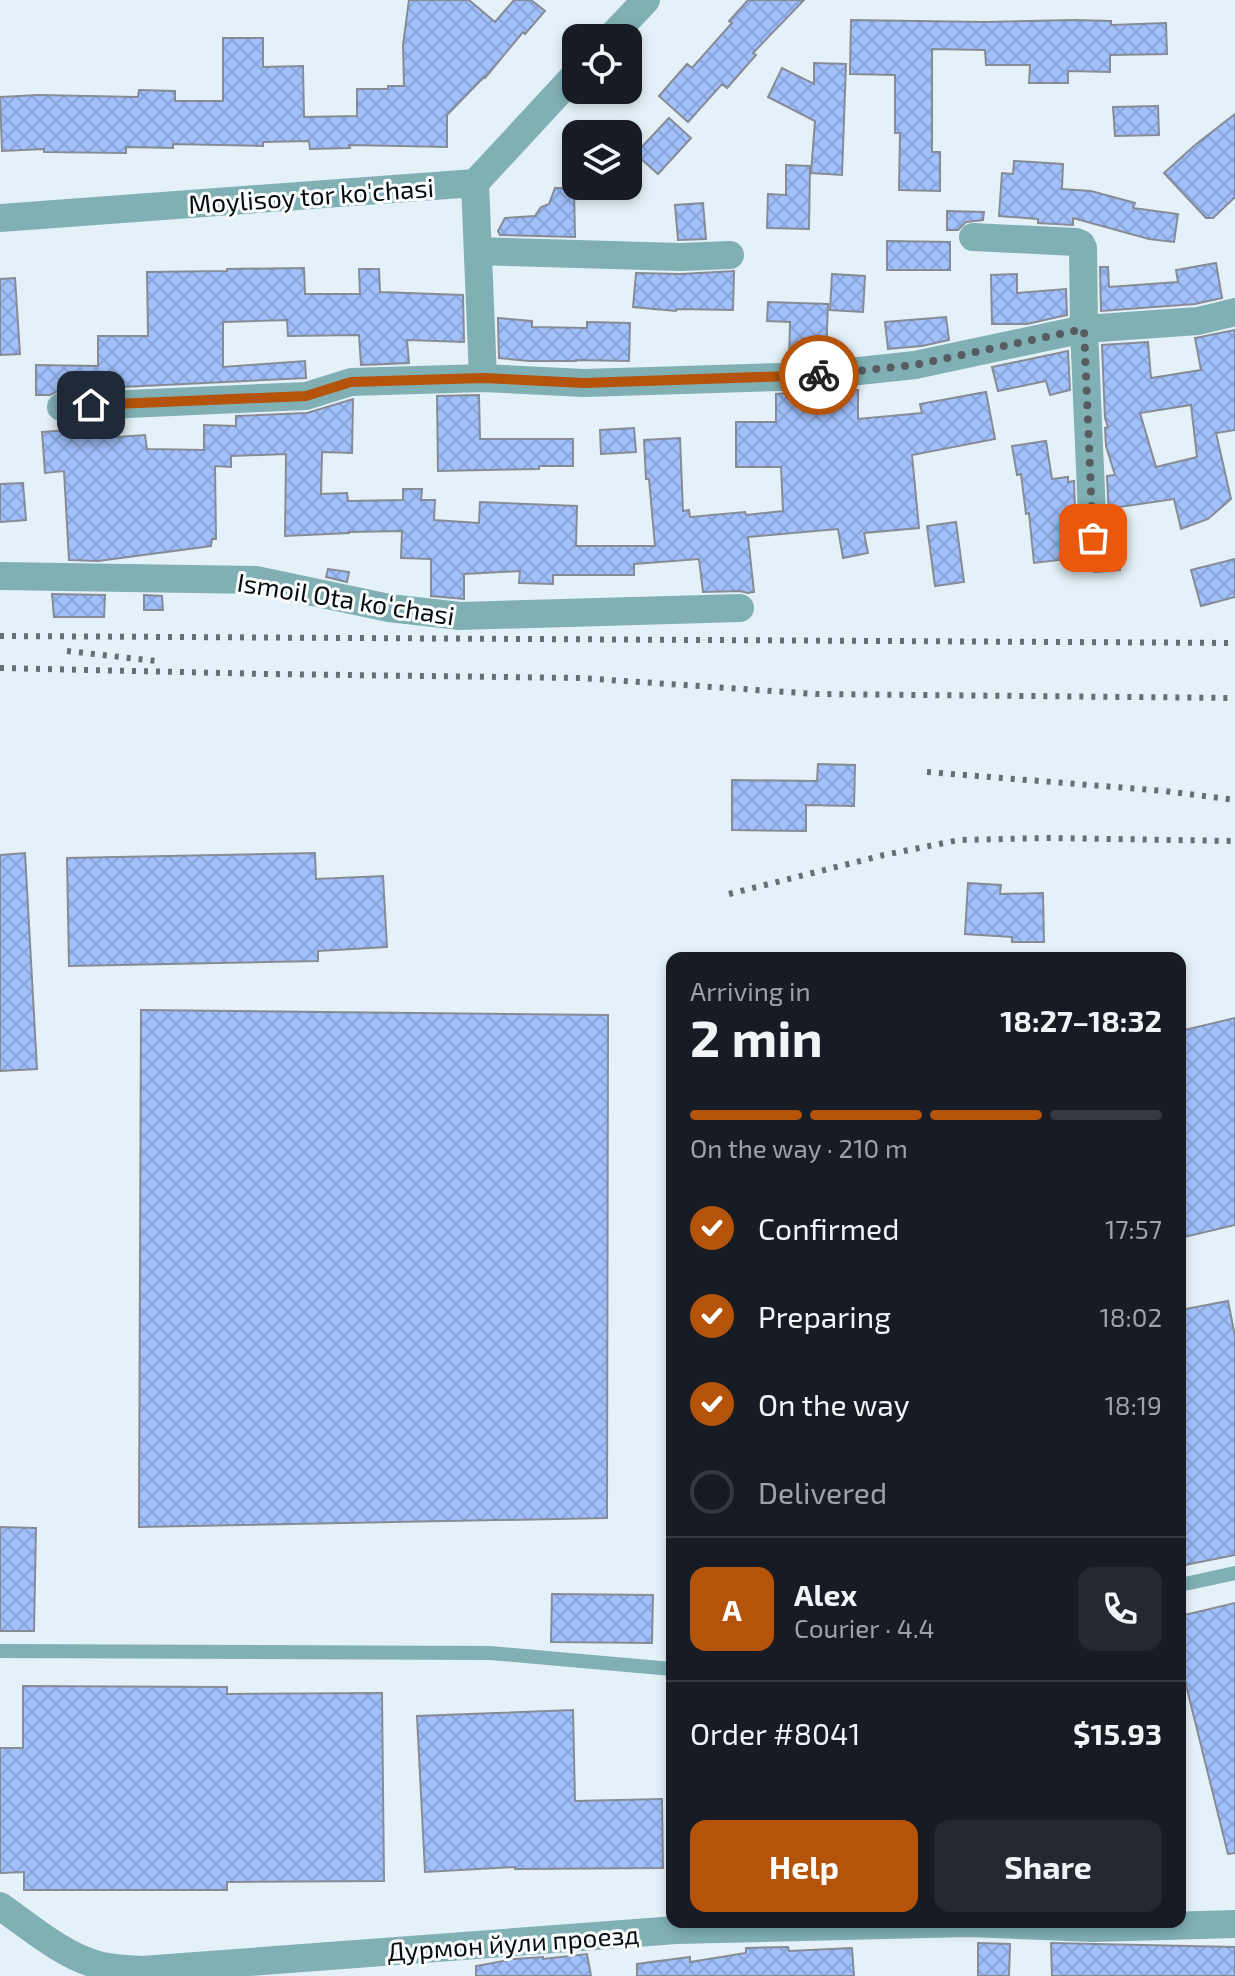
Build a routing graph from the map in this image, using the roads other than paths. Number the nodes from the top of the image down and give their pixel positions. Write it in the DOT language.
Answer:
graph roads {
  1 [pos="637,3"];
  2 [pos="621,24"];
  3 [pos="562,89"];
  4 [pos="475,183"];
  5 [pos="0,218"];
  6 [pos="973,237"];
  7 [pos="478,251"];
  8 [pos="730,255"];
  9 [pos="1235,312"];
  10 [pos="1084,329"];
  11 [pos="483,378"];
  12 [pos="61,407"];
  13 [pos="1093,538"];
  14 [pos="0,576"];
  15 [pos="740,608"];
  16 [pos="1235,1573"];
  17 [pos="1186,1584"];
  18 [pos="0,1651"];
  19 [pos="666,1668"];
  20 [pos="0,1906"];
  21 [pos="1235,1924"];
  22 [pos="1186,1925"];
  23 [pos="759,1928"];
  1 -- 2 [label="street"];
  3 -- 4 [label="street"];
  4 -- 5 [label="street, Moylisoy tor ko'chasi"];
  4 -- 7 [label="street"];
  6 -- 10 [label="street"];
  7 -- 8 [label="street"];
  7 -- 11 [label="street"];
  9 -- 10 [label="street"];
  10 -- 11 [label="street"];
  10 -- 13 [label="street"];
  11 -- 12 [label="street"];
  14 -- 15 [label="street, Ismoil Ota koʻchasi"];
  16 -- 17 [label="lane"];
  18 -- 19 [label="lane"];
  20 -- 23 [label="street, Дурмон йули проезд"];
  21 -- 22 [label="street, Дурмон йули проезд"];
}
